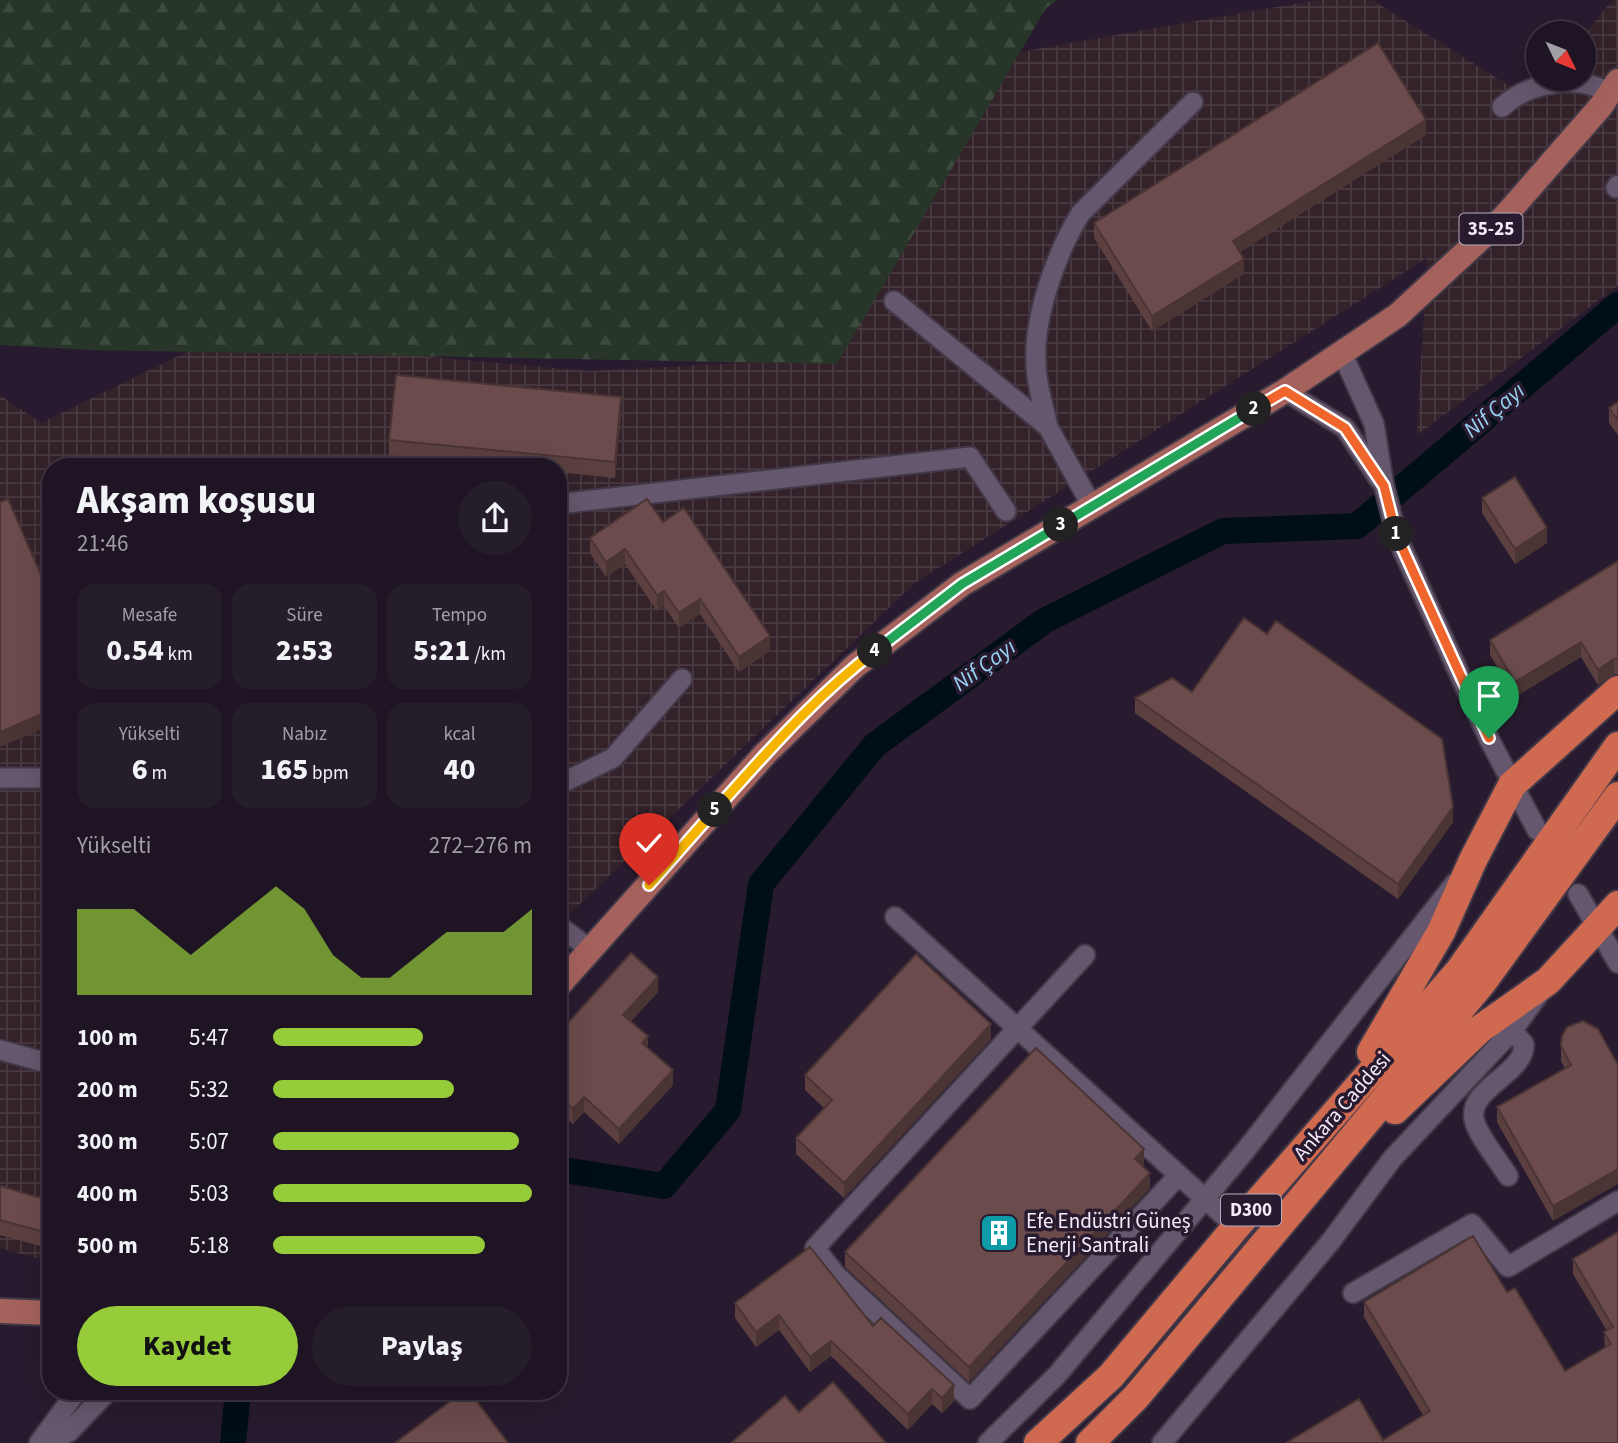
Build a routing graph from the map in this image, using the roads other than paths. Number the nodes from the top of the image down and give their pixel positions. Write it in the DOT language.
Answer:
graph roads {
  1 [pos="1614,87"];
  2 [pos="1193,102"];
  3 [pos="1502,107"];
  4 [pos="894,301"];
  5 [pos="1342,353"];
  6 [pos="1285,391"];
  7 [pos="1048,427"];
  8 [pos="1384,486"];
  9 [pos="567,502"];
  10 [pos="1092,506"];
  11 [pos="1006,511"];
  12 [pos="682,679"];
  13 [pos="1618,690"];
  14 [pos="1618,746"];
  15 [pos="0,778"];
  16 [pos="42,778"];
  17 [pos="567,781"];
  18 [pos="1512,785"];
  19 [pos="1618,796"];
  20 [pos="1537,830"];
  21 [pos="1473,860"];
  22 [pos="1578,894"];
  23 [pos="1618,906"];
  24 [pos="895,917"];
  25 [pos="1598,927"];
  26 [pos="567,932"];
  27 [pos="591,950"];
  28 [pos="1085,954"];
  29 [pos="1618,963"];
  30 [pos="567,976"];
  31 [pos="1548,981"];
  32 [pos="1017,1028"];
  33 [pos="1512,1031"];
  34 [pos="0,1050"];
  35 [pos="42,1062"];
  36 [pos="1294,1161"];
  37 [pos="1179,1175"];
  38 [pos="1508,1175"];
  39 [pos="1205,1198"];
  40 [pos="1618,1201"];
  41 [pos="1296,1204"];
  42 [pos="1236,1227"];
  43 [pos="1353,1293"];
  44 [pos="0,1311"];
  45 [pos="42,1313"];
  46 [pos="71,1400"];
  47 [pos="99,1400"];
  48 [pos="39,1443"];
  49 [pos="47,1443"];
  50 [pos="988,1443"];
  51 [pos="1038,1443"];
  52 [pos="1090,1443"];
  53 [pos="1162,1443"];
  1 -- 3 [label="street"];
  1 -- 5 [label="main road, 35-25"];
  2 -- 7 [label="street"];
  4 -- 7 [label="street"];
  5 -- 6 [label="main road, 35-25"];
  5 -- 8 [label="street"];
  6 -- 8 [label="street"];
  6 -- 10 [label="main road, 35-25"];
  7 -- 10 [label="street"];
  8 -- 18 [label="street"];
  9 -- 11 [label="street"];
  10 -- 27 [label="main road, 35-25"];
  12 -- 17 [label="street"];
  13 -- 18 [label="highway"];
  14 -- 36 [label="highway, Ankara Caddesi / D300"];
  15 -- 16 [label="street"];
  18 -- 20 [label="street"];
  18 -- 21 [label="highway"];
  19 -- 41 [label="highway, Ankara Caddesi / D300"];
  21 -- 36 [label="highway"];
  21 -- 39 [label="street"];
  22 -- 25 [label="street"];
  23 -- 25 [label="highway"];
  24 -- 32 [label="street"];
  25 -- 29 [label="street"];
  25 -- 31 [label="highway"];
  26 -- 27 [label="street"];
  27 -- 30 [label="main road, 35-25"];
  28 -- 32 [label="street"];
  31 -- 33 [label="street"];
  31 -- 41 [label="highway"];
  32 -- 37 [label="street"];
  32 -- 37 [label="street"];
  33 -- 38 [label="street"];
  33 -- 53 [label="street"];
  34 -- 35 [label="street"];
  36 -- 42 [label="highway, Ankara Caddesi / D300"];
  37 -- 39 [label="street"];
  39 -- 42 [label="street"];
  39 -- 50 [label="street"];
  40 -- 43 [label="street"];
  41 -- 52 [label="highway, Ankara Caddesi / D300"];
  42 -- 51 [label="highway, Ankara Caddesi / D300"];
  44 -- 45 [label="main road"];
  46 -- 48 [label="street"];
  47 -- 49 [label="street"];
}
